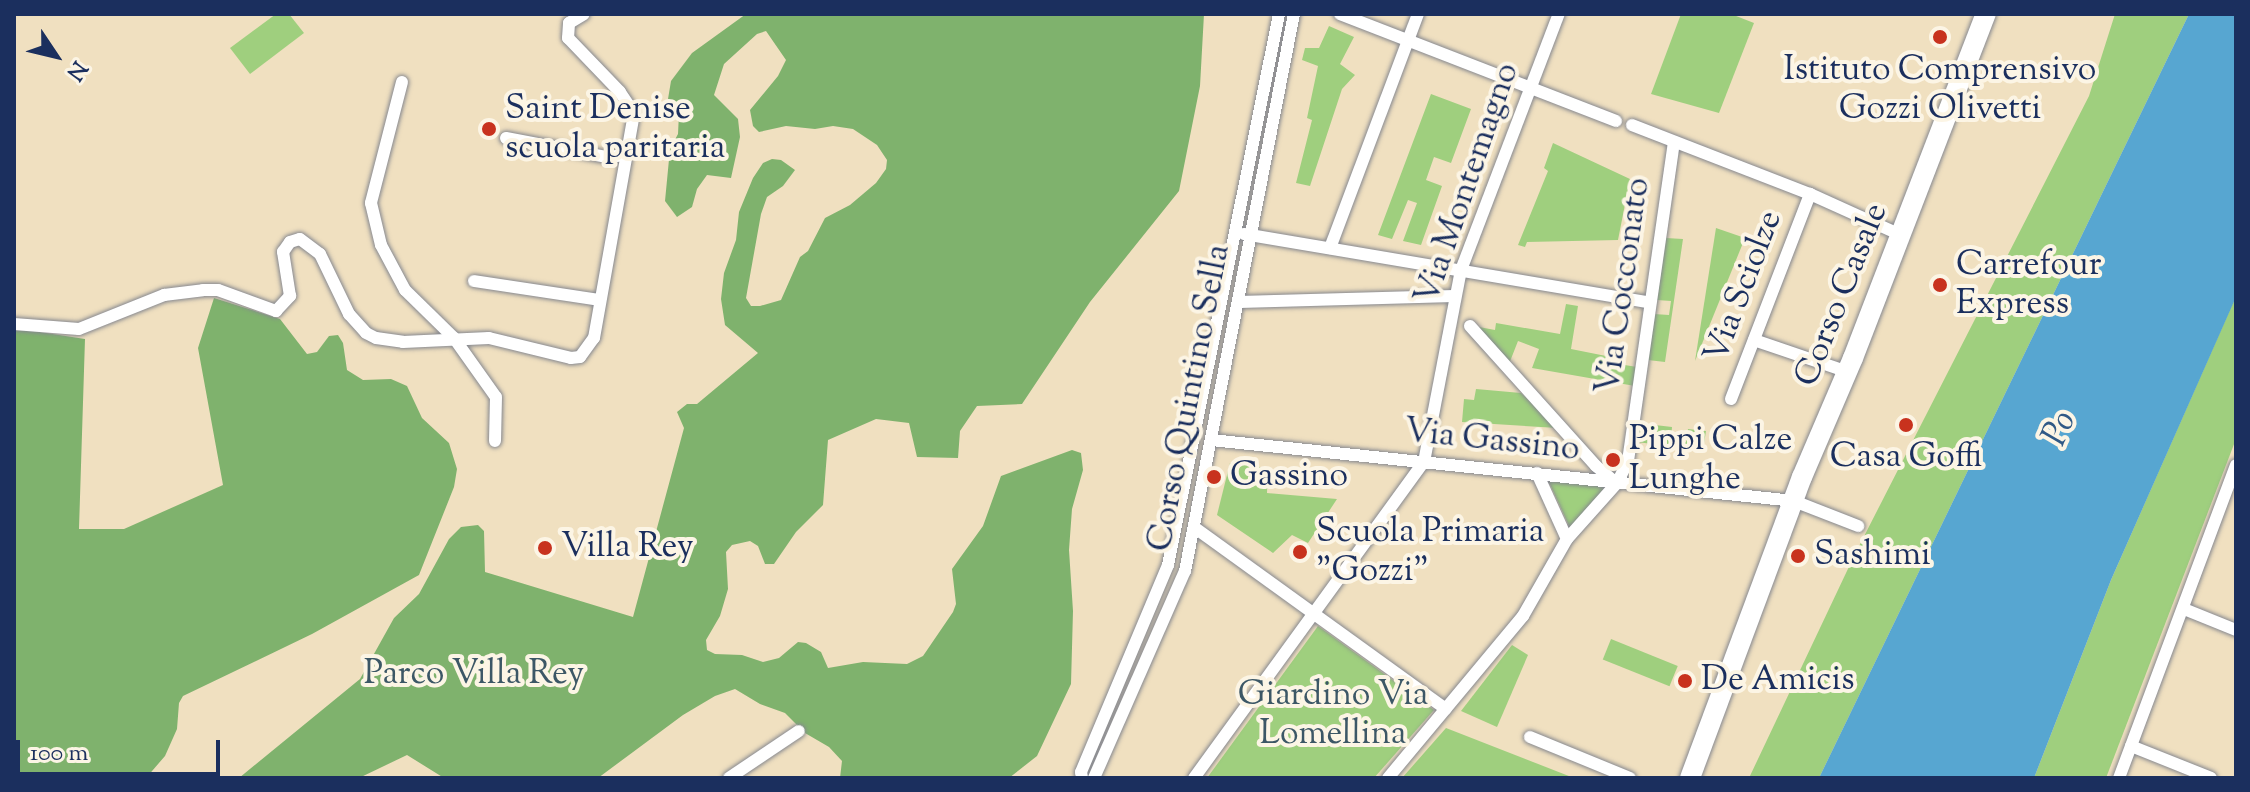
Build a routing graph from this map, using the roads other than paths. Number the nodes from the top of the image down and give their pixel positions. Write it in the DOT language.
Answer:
graph roads {
  1 [pos="584,14"];
  2 [pos="1279,14"];
  3 [pos="1294,14"];
  4 [pos="1340,14"];
  5 [pos="1418,14"];
  6 [pos="1559,14"];
  7 [pos="1986,14"];
  8 [pos="1408,40"];
  9 [pos="402,82"];
  10 [pos="1529,88"];
  11 [pos="1616,121"];
  12 [pos="1632,125"];
  13 [pos="506,138"];
  14 [pos="1674,142"];
  15 [pos="626,155"];
  16 [pos="1810,194"];
  17 [pos="1233,232"];
  18 [pos="1251,235"];
  19 [pos="1901,235"];
  20 [pos="1330,248"];
  21 [pos="1461,270"];
  22 [pos="474,281"];
  23 [pos="1454,296"];
  24 [pos="600,300"];
  25 [pos="1239,302"];
  26 [pos="1650,303"];
  27 [pos="14,324"];
  28 [pos="1470,326"];
  29 [pos="454,338"];
  30 [pos="1754,340"];
  31 [pos="1848,372"];
  32 [pos="1731,399"];
  33 [pos="1211,440"];
  34 [pos="495,441"];
  35 [pos="1424,462"];
  36 [pos="2236,465"];
  37 [pos="1537,473"];
  38 [pos="1617,483"];
  39 [pos="1794,501"];
  40 [pos="1858,526"];
  41 [pos="1195,528"];
  42 [pos="1567,539"];
  43 [pos="2184,609"];
  44 [pos="1314,614"];
  45 [pos="2236,630"];
  46 [pos="1446,709"];
  47 [pos="799,731"];
  48 [pos="1530,737"];
  49 [pos="2131,746"];
  50 [pos="729,778"];
  51 [pos="1082,778"];
  52 [pos="1094,778"];
  53 [pos="1194,778"];
  54 [pos="1388,778"];
  55 [pos="1630,778"];
  56 [pos="1690,778"];
  57 [pos="2119,778"];
  58 [pos="2211,778"];
  1 -- 15 [label="street"];
  2 -- 17 [label="street, Corso Quintino Sella"];
  3 -- 18 [label="street, Corso Quintino Sella"];
  4 -- 8 [label="street"];
  5 -- 8 [label="street"];
  6 -- 10 [label="street, Via Montemagno"];
  7 -- 19 [label="main road, Corso Casale"];
  8 -- 10 [label="street"];
  8 -- 20 [label="street"];
  9 -- 29 [label="street"];
  10 -- 11 [label="street"];
  10 -- 21 [label="street, Via Montemagno"];
  12 -- 14 [label="street"];
  13 -- 15 [label="street"];
  14 -- 16 [label="street"];
  14 -- 26 [label="street, Via Cocconato"];
  15 -- 24 [label="street"];
  16 -- 19 [label="street"];
  16 -- 30 [label="street, Via Sciolze"];
  17 -- 18 [label="street"];
  17 -- 51 [label="street, Corso Quintino Sella"];
  18 -- 20 [label="street"];
  18 -- 25 [label="street, Corso Quintino Sella"];
  19 -- 31 [label="main road, Corso Casale"];
  20 -- 21 [label="street"];
  21 -- 23 [label="street, Via Montemagno"];
  21 -- 26 [label="street"];
  22 -- 24 [label="street"];
  23 -- 25 [label="street"];
  23 -- 35 [label="street, Via Montemagno"];
  24 -- 29 [label="street"];
  25 -- 33 [label="street, Corso Quintino Sella"];
  26 -- 38 [label="street, Via Cocconato"];
  27 -- 29 [label="street"];
  28 -- 38 [label="street"];
  29 -- 34 [label="street"];
  30 -- 31 [label="street"];
  30 -- 32 [label="street, Via Sciolze"];
  31 -- 39 [label="main road, Corso Casale"];
  33 -- 35 [label="street, Via Gassino"];
  33 -- 41 [label="street, Corso Quintino Sella"];
  35 -- 37 [label="street, Via Gassino"];
  35 -- 44 [label="street, Via Montemagno"];
  36 -- 43 [label="street"];
  37 -- 38 [label="street, Via Gassino"];
  37 -- 42 [label="street"];
  38 -- 39 [label="street, Via Gassino"];
  38 -- 42 [label="street"];
  39 -- 40 [label="street, Via Gassino"];
  39 -- 56 [label="main road, Corso Casale"];
  41 -- 44 [label="street"];
  41 -- 52 [label="street, Corso Quintino Sella"];
  42 -- 46 [label="street"];
  43 -- 45 [label="street"];
  43 -- 49 [label="street"];
  44 -- 46 [label="street"];
  44 -- 53 [label="street, Via Montemagno"];
  46 -- 54 [label="street"];
  47 -- 50 [label="street"];
  48 -- 55 [label="street"];
  49 -- 57 [label="street"];
  49 -- 58 [label="street"];
}
